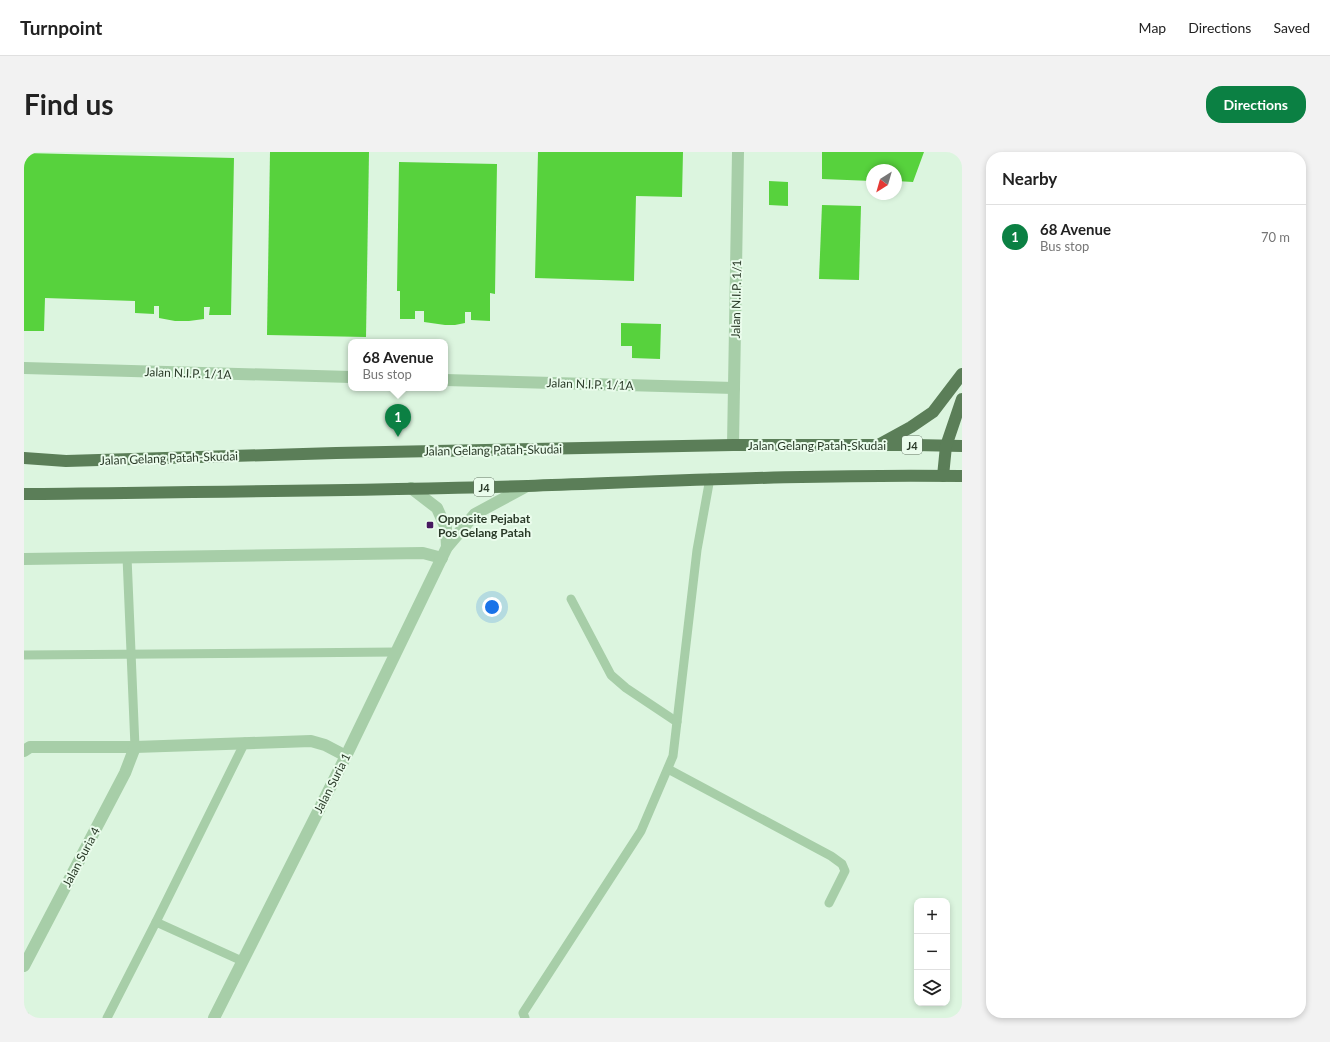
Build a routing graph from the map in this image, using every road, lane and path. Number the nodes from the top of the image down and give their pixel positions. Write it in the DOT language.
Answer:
graph roads {
  1 [pos="738,152"];
  2 [pos="24,368"];
  3 [pos="962,374"];
  4 [pos="348,377"];
  5 [pos="448,380"];
  6 [pos="734,388"];
  7 [pos="962,399"];
  8 [pos="733,445"];
  9 [pos="877,445"];
  10 [pos="946,446"];
  11 [pos="962,446"];
  12 [pos="24,458"];
  13 [pos="943,476"];
  14 [pos="962,476"];
  15 [pos="710,478"];
  16 [pos="527,486"];
  17 [pos="411,488"];
  18 [pos="24,494"];
  19 [pos="445,552"];
  20 [pos="127,557"];
  21 [pos="24,559"];
  22 [pos="571,599"];
  23 [pos="396,652"];
  24 [pos="132,654"];
  25 [pos="24,655"];
  26 [pos="677,722"];
  27 [pos="245,742"];
  28 [pos="135,747"];
  29 [pos="24,751"];
  30 [pos="346,756"];
  31 [pos="668,769"];
  32 [pos="829,903"];
  33 [pos="156,922"];
  34 [pos="242,961"];
  35 [pos="24,966"];
  36 [pos="107,1018"];
  37 [pos="214,1018"];
  38 [pos="525,1018"];
  1 -- 6 [label="street, Jalan N.I.P. 1/1"];
  2 -- 4 [label="street, Jalan N.I.P. 1/1A"];
  3 -- 9 [label="main road"];
  5 -- 6 [label="street, Jalan N.I.P. 1/1A"];
  6 -- 8 [label="street, Jalan N.I.P. 1/1"];
  7 -- 10 [label="main road"];
  8 -- 9 [label="main road, Jalan Gelang Patah-Skudai / J4"];
  8 -- 12 [label="main road, Jalan Gelang Patah-Skudai / J4"];
  9 -- 10 [label="main road, Jalan Gelang Patah-Skudai / J4"];
  10 -- 11 [label="main road, Jalan Gelang Patah-Skudai / J4"];
  10 -- 13 [label="main road"];
  13 -- 14 [label="main road, J4"];
  13 -- 15 [label="main road, J4"];
  15 -- 16 [label="main road, J4"];
  15 -- 26 [label="lane"];
  16 -- 17 [label="main road, J4"];
  16 -- 19 [label="street, Jalan Suria 1"];
  17 -- 18 [label="main road, J4"];
  17 -- 19 [label="street"];
  19 -- 20 [label="street"];
  19 -- 23 [label="street, Jalan Suria 1"];
  20 -- 21 [label="street"];
  20 -- 24 [label="lane"];
  22 -- 26 [label="lane"];
  23 -- 24 [label="lane"];
  23 -- 30 [label="street, Jalan Suria 1"];
  24 -- 25 [label="lane"];
  24 -- 28 [label="lane"];
  26 -- 31 [label="lane"];
  27 -- 28 [label="street"];
  27 -- 30 [label="street"];
  27 -- 33 [label="lane"];
  28 -- 29 [label="street"];
  28 -- 35 [label="street, Jalan Suria 4"];
  30 -- 34 [label="street, Jalan Suria 1"];
  31 -- 32 [label="lane"];
  31 -- 38 [label="lane"];
  33 -- 34 [label="lane"];
  33 -- 36 [label="lane"];
  34 -- 37 [label="street, Jalan Suria 1"];
}
